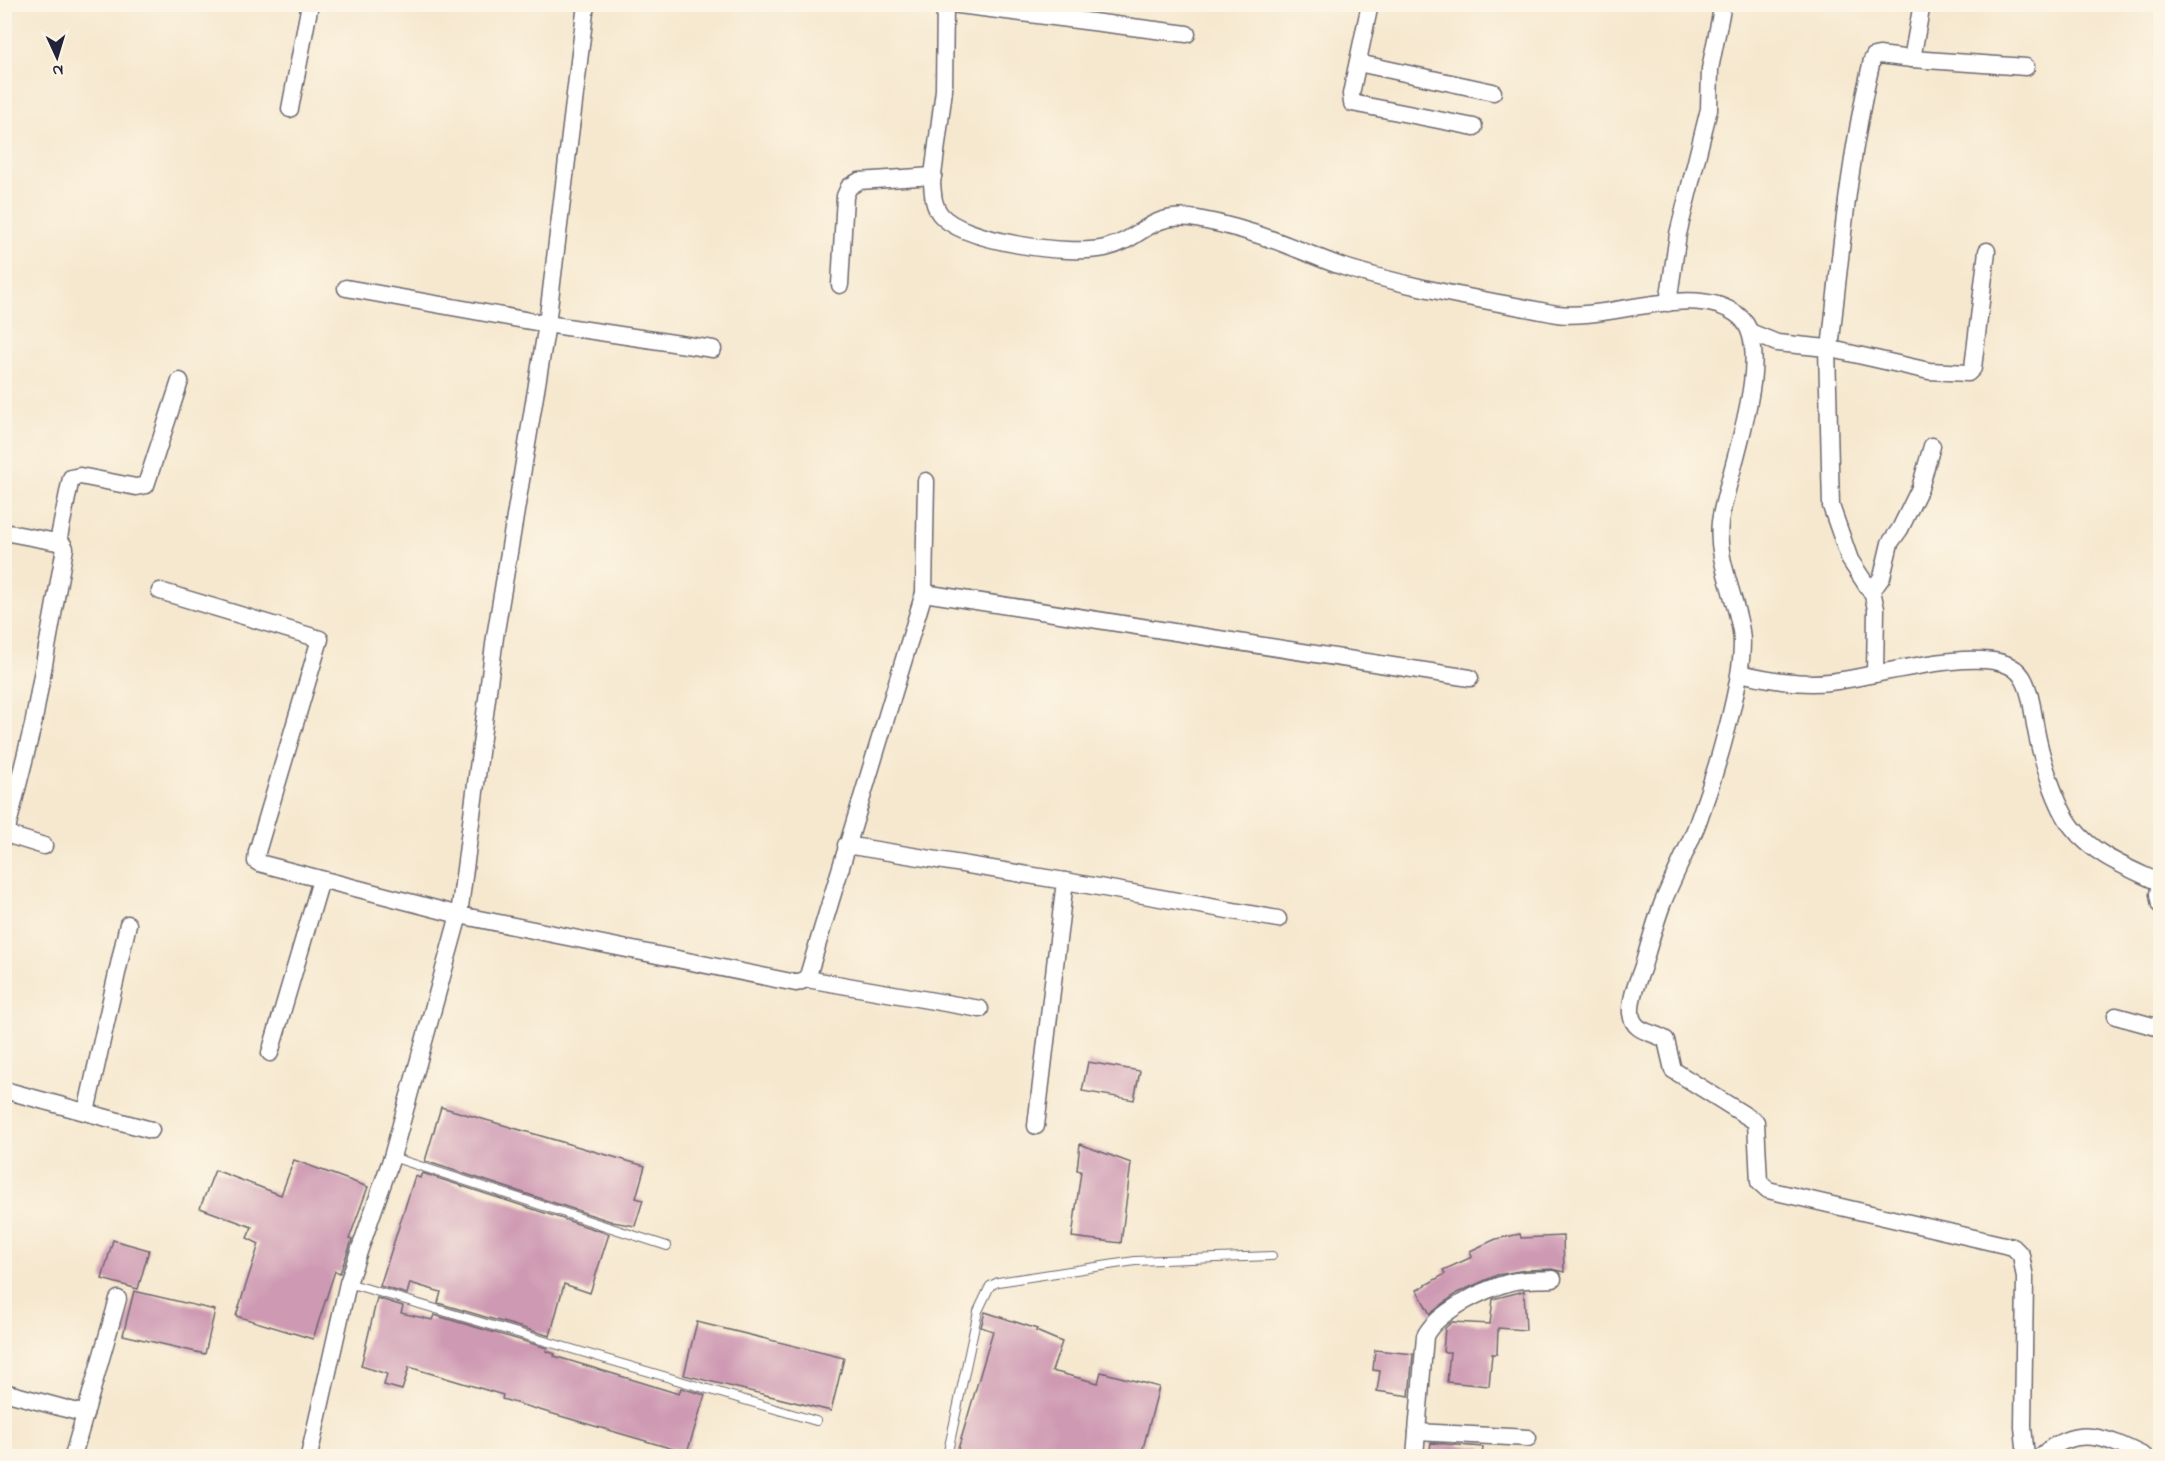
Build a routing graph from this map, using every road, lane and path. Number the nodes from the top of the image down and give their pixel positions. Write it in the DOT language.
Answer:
graph roads {
  1 [pos="310,4"];
  2 [pos="586,4"];
  3 [pos="945,4"];
  4 [pos="951,4"];
  5 [pos="1370,4"];
  6 [pos="1723,4"];
  7 [pos="1922,4"];
  8 [pos="1187,34"];
  9 [pos="1912,59"];
  10 [pos="1358,63"];
  11 [pos="2026,67"];
  12 [pos="1493,92"];
  13 [pos="290,109"];
  14 [pos="1474,127"];
  15 [pos="933,176"];
  16 [pos="1987,251"];
  17 [pos="840,285"];
  18 [pos="346,288"];
  19 [pos="1668,303"];
  20 [pos="547,324"];
  21 [pos="1750,332"];
  22 [pos="713,349"];
  23 [pos="1829,349"];
  24 [pos="180,381"];
  25 [pos="1932,446"];
  26 [pos="926,481"];
  27 [pos="4,532"];
  28 [pos="58,542"];
  29 [pos="1869,586"];
  30 [pos="160,591"];
  31 [pos="924,593"];
  32 [pos="1740,673"];
  33 [pos="1875,674"];
  34 [pos="1470,678"];
  35 [pos="6,833"];
  36 [pos="846,845"];
  37 [pos="44,846"];
  38 [pos="321,880"];
  39 [pos="1065,881"];
  40 [pos="2160,883"];
  41 [pos="2160,904"];
  42 [pos="459,915"];
  43 [pos="1278,919"];
  44 [pos="128,924"];
  45 [pos="807,979"];
  46 [pos="980,1009"];
  47 [pos="2116,1016"];
  48 [pos="2160,1028"];
  49 [pos="270,1053"];
  50 [pos="4,1090"];
  51 [pos="87,1112"];
  52 [pos="1036,1126"];
  53 [pos="151,1130"];
  54 [pos="392,1157"];
  55 [pos="667,1246"];
  56 [pos="1272,1256"];
  57 [pos="1553,1279"];
  58 [pos="348,1283"];
  59 [pos="118,1299"];
  60 [pos="4,1392"];
  61 [pos="85,1414"];
  62 [pos="816,1421"];
  63 [pos="1417,1432"];
  64 [pos="1528,1438"];
  65 [pos="73,1456"];
  66 [pos="309,1456"];
  67 [pos="947,1456"];
  68 [pos="1415,1456"];
  69 [pos="2026,1456"];
  70 [pos="2041,1456"];
  71 [pos="2144,1456"];
  1 -- 13 [label="street"];
  2 -- 20 [label="street"];
  3 -- 15 [label="street"];
  4 -- 8 [label="street"];
  5 -- 10 [label="street"];
  6 -- 19 [label="street"];
  7 -- 9 [label="street"];
  9 -- 11 [label="street"];
  9 -- 23 [label="street"];
  10 -- 12 [label="street"];
  10 -- 14 [label="street"];
  15 -- 17 [label="street"];
  15 -- 19 [label="street"];
  16 -- 23 [label="street"];
  18 -- 20 [label="street"];
  19 -- 21 [label="street"];
  20 -- 22 [label="street"];
  20 -- 42 [label="street"];
  21 -- 23 [label="street"];
  21 -- 32 [label="street"];
  23 -- 29 [label="street"];
  24 -- 28 [label="street"];
  25 -- 29 [label="street"];
  26 -- 31 [label="street"];
  27 -- 28 [label="street"];
  28 -- 35 [label="street"];
  29 -- 33 [label="street"];
  30 -- 38 [label="street"];
  31 -- 34 [label="street"];
  31 -- 36 [label="street"];
  32 -- 33 [label="street"];
  32 -- 69 [label="street"];
  33 -- 40 [label="street"];
  35 -- 37 [label="street"];
  36 -- 39 [label="street"];
  36 -- 45 [label="street"];
  38 -- 42 [label="street"];
  38 -- 49 [label="street"];
  39 -- 43 [label="street"];
  39 -- 52 [label="street"];
  40 -- 41 [label="street"];
  42 -- 45 [label="street"];
  42 -- 54 [label="street"];
  44 -- 51 [label="street"];
  45 -- 46 [label="street"];
  47 -- 48 [label="street"];
  50 -- 51 [label="street"];
  51 -- 53 [label="street"];
  54 -- 55 [label="lane"];
  54 -- 58 [label="street"];
  56 -- 67 [label="lane"];
  57 -- 63 [label="street"];
  58 -- 62 [label="lane"];
  58 -- 66 [label="street"];
  59 -- 61 [label="street"];
  60 -- 61 [label="street"];
  61 -- 65 [label="street"];
  63 -- 64 [label="street"];
  63 -- 68 [label="street"];
  70 -- 71 [label="street"];
}
